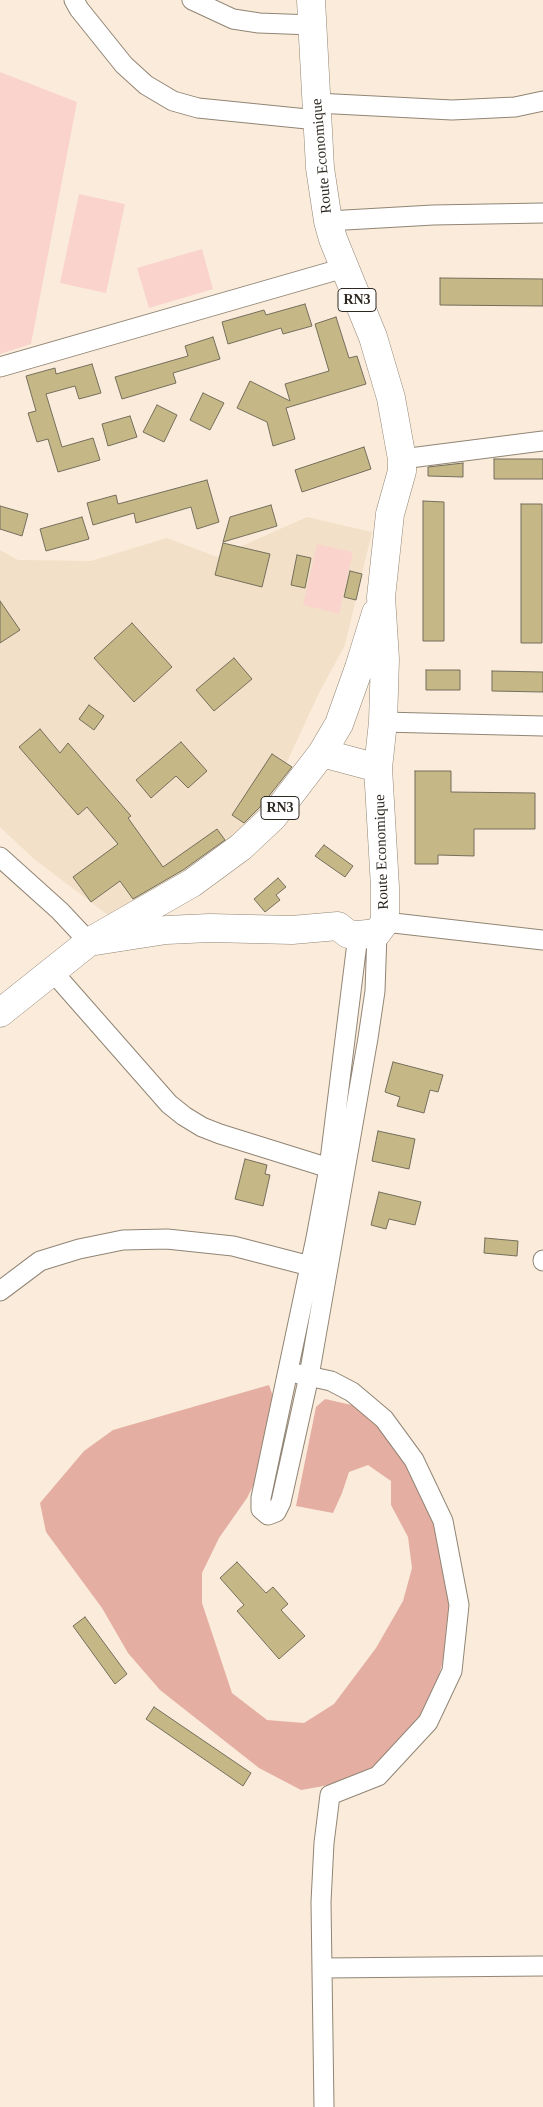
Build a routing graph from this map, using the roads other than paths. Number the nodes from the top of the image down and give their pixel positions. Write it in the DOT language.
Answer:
graph roads {
  1 [pos="74,0"];
  2 [pos="192,0"];
  3 [pos="311,12"];
  4 [pos="543,101"];
  5 [pos="317,112"];
  6 [pos="543,213"];
  7 [pos="328,221"];
  8 [pos="344,268"];
  9 [pos="0,368"];
  10 [pos="543,441"];
  11 [pos="402,459"];
  12 [pos="381,597"];
  13 [pos="348,703"];
  14 [pos="383,722"];
  15 [pos="543,726"];
  16 [pos="322,753"];
  17 [pos="378,768"];
  18 [pos="0,857"];
  19 [pos="192,884"];
  20 [pos="385,887"];
  21 [pos="210,928"];
  22 [pos="364,929"];
  23 [pos="543,940"];
  24 [pos="88,942"];
  25 [pos="53,972"];
  26 [pos="0,1012"];
  27 [pos="329,1168"];
  28 [pos="310,1266"];
  29 [pos="0,1291"];
  30 [pos="287,1371"];
  31 [pos="309,1376"];
  32 [pos="543,1966"];
  33 [pos="323,1968"];
  34 [pos="324,2107"];
  1 -- 5 [label="street"];
  2 -- 3 [label="street"];
  3 -- 5 [label="highway, Route Economique / RN3"];
  4 -- 5 [label="street"];
  5 -- 7 [label="highway, Route Economique / RN3"];
  6 -- 7 [label="street"];
  7 -- 8 [label="highway, Route Economique / RN3"];
  8 -- 9 [label="street"];
  8 -- 11 [label="highway, Route Economique / RN3"];
  10 -- 11 [label="street"];
  11 -- 12 [label="highway, Route Economique / RN3"];
  12 -- 13 [label="highway, Route Economique / RN3"];
  12 -- 14 [label="highway, Route Economique / RN3"];
  13 -- 14 [label="highway"];
  13 -- 16 [label="highway, Route Economique / RN3"];
  14 -- 15 [label="street"];
  14 -- 17 [label="highway, Route Economique / RN3"];
  16 -- 17 [label="highway"];
  16 -- 19 [label="highway, Route Economique / RN3"];
  17 -- 20 [label="highway, Route Economique / RN3"];
  18 -- 24 [label="street"];
  19 -- 21 [label="highway"];
  19 -- 24 [label="highway, Route Economique / RN3"];
  20 -- 22 [label="highway, Route Economique / RN3"];
  20 -- 22 [label="highway"];
  21 -- 22 [label="highway"];
  21 -- 24 [label="highway"];
  22 -- 23 [label="street"];
  22 -- 27 [label="street"];
  22 -- 31 [label="street"];
  24 -- 25 [label="highway, Route Economique / RN3"];
  25 -- 26 [label="highway, Route Economique / RN3"];
  25 -- 27 [label="street"];
  27 -- 28 [label="street"];
  28 -- 29 [label="street"];
  28 -- 30 [label="street"];
  30 -- 31 [label="street"];
  30 -- 31 [label="street"];
  31 -- 33 [label="street"];
  32 -- 33 [label="street"];
  33 -- 34 [label="street"];
}
